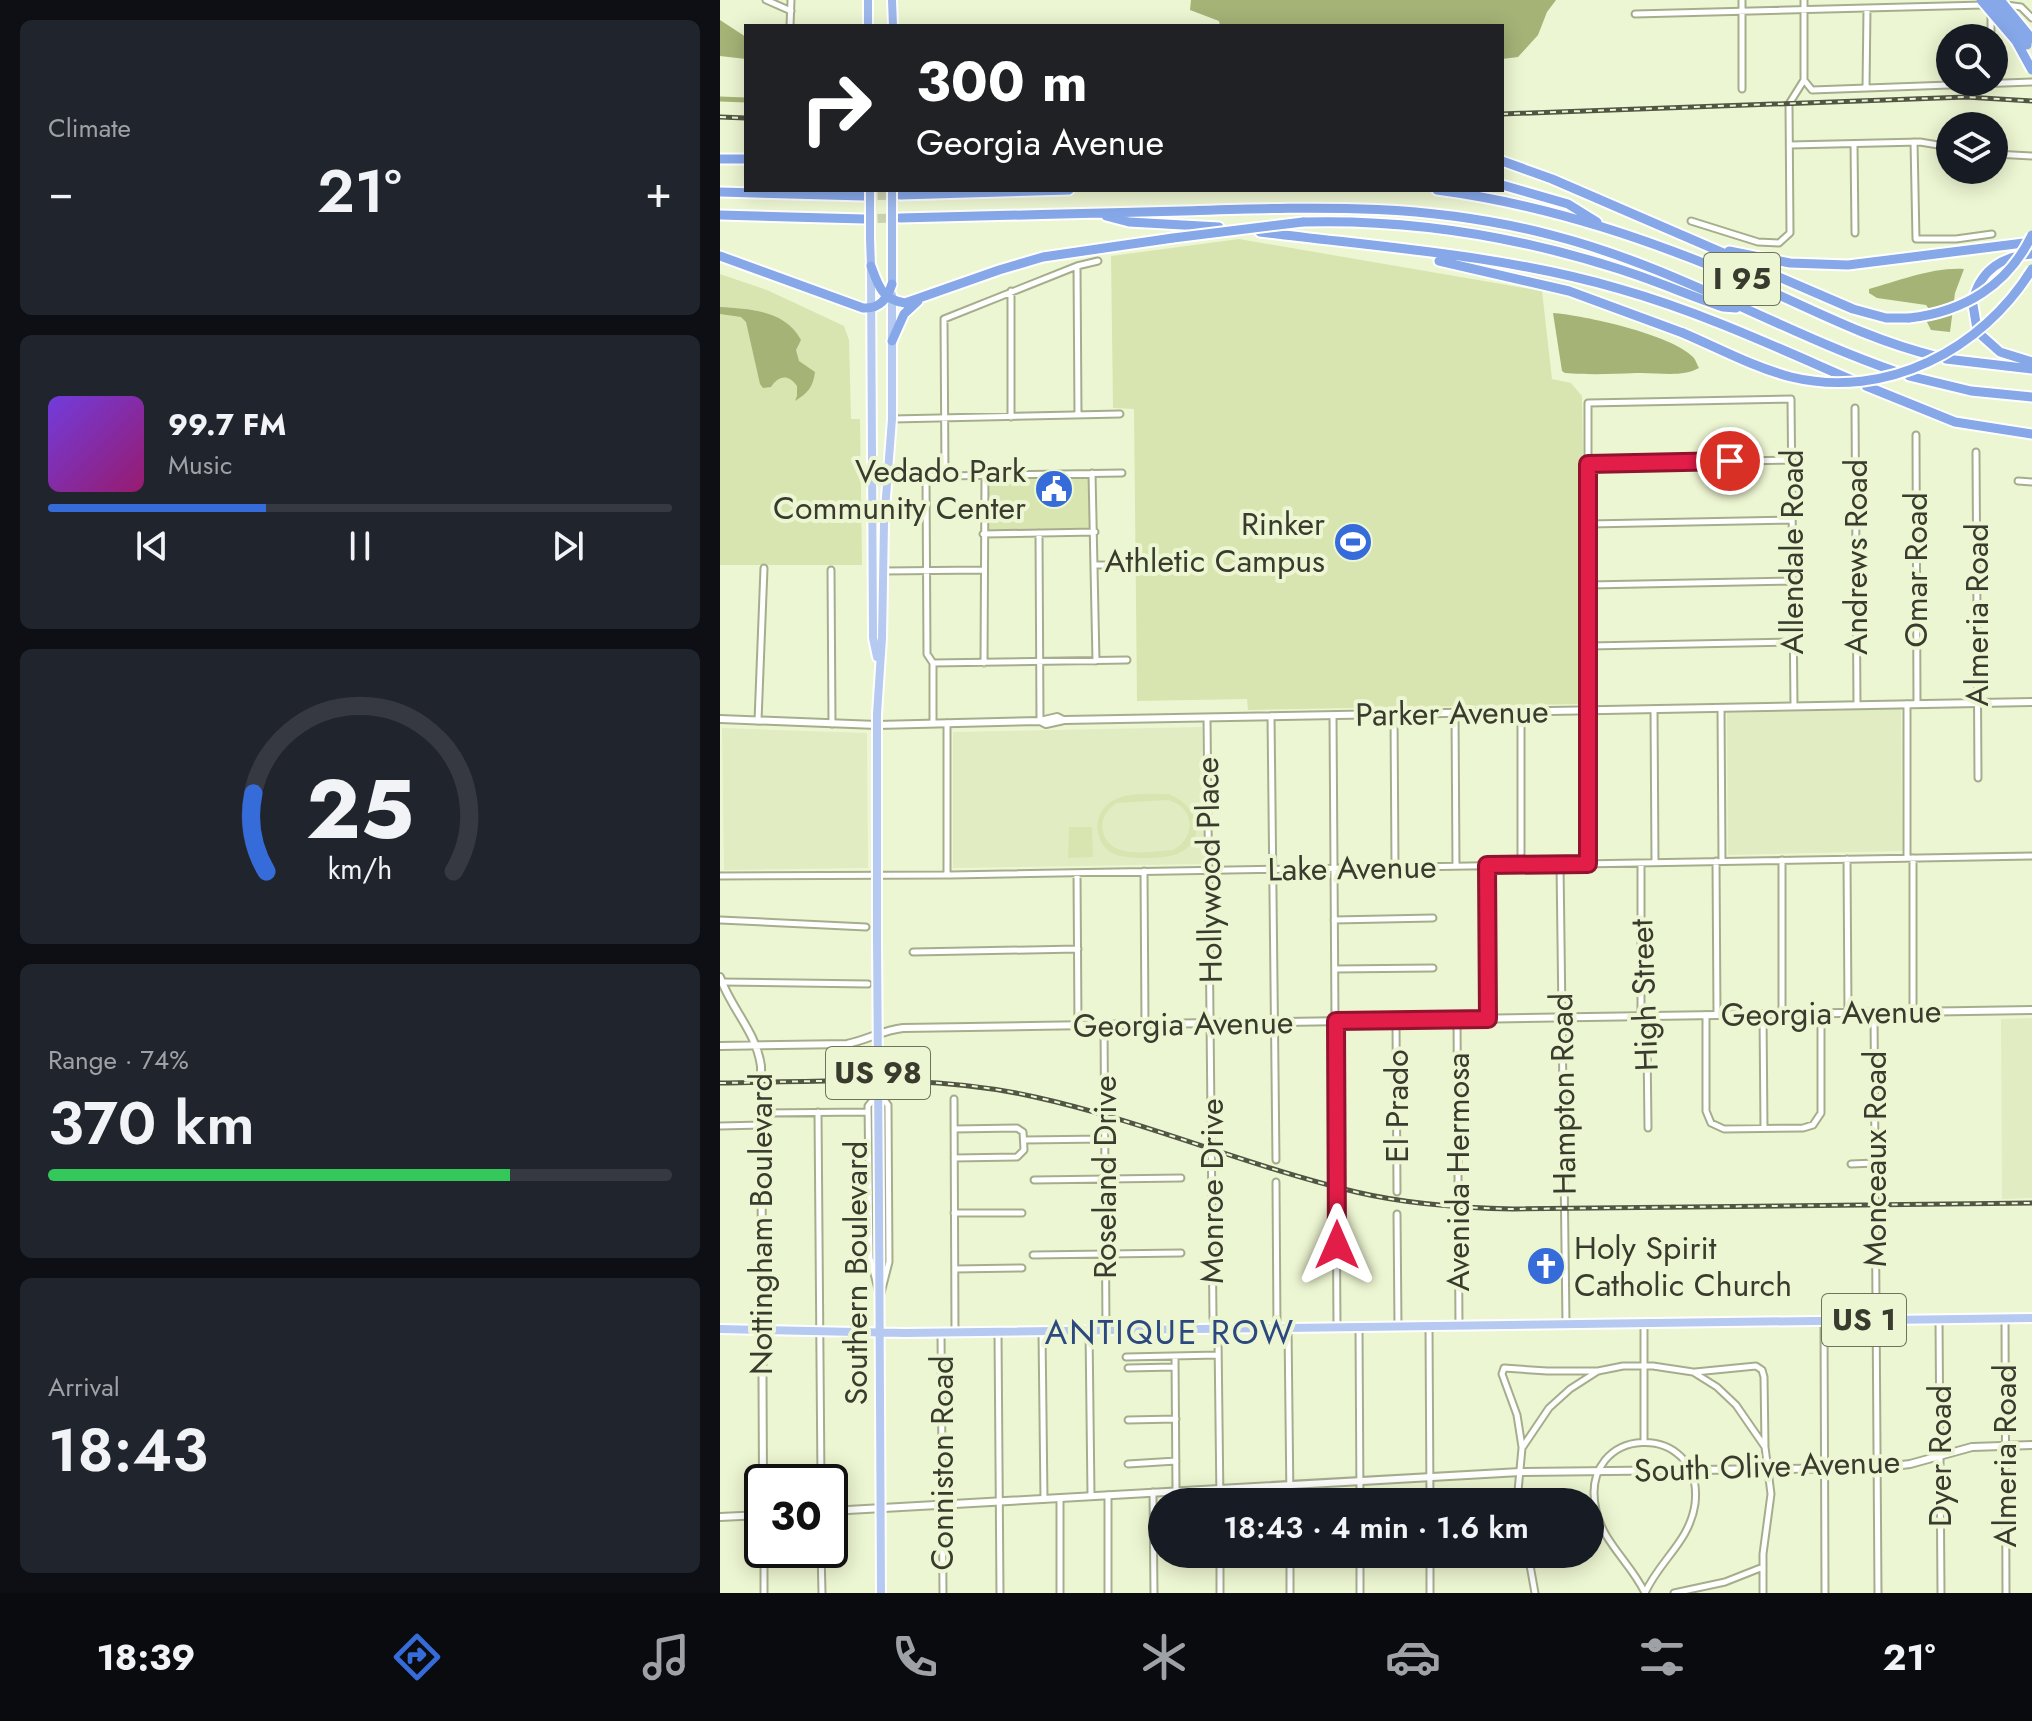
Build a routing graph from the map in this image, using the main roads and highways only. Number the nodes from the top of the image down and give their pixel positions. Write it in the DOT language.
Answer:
graph roads {
  1 [pos="868,0"];
  2 [pos="892,0"];
  3 [pos="1981,0"];
  4 [pos="1997,1"];
  5 [pos="868,24"];
  6 [pos="893,24"];
  7 [pos="2032,27"];
  8 [pos="2032,39"];
  9 [pos="2032,53"];
  10 [pos="2032,70"];
  11 [pos="720,159"];
  12 [pos="744,159"];
  13 [pos="1504,162"];
  14 [pos="1504,186"];
  15 [pos="720,192"];
  16 [pos="896,192"];
  17 [pos="1448,192"];
  18 [pos="867,193"];
  19 [pos="1099,213"];
  20 [pos="720,215"];
  21 [pos="900,218"];
  22 [pos="864,219"];
  23 [pos="1219,227"];
  24 [pos="1603,227"];
  25 [pos="1260,232"];
  26 [pos="2032,235"];
  27 [pos="1684,236"];
  28 [pos="2032,242"];
  29 [pos="1393,249"];
  30 [pos="2032,254"];
  31 [pos="720,256"];
  32 [pos="871,266"];
  33 [pos="2032,269"];
  34 [pos="892,284"];
  35 [pos="920,298"];
  36 [pos="890,299"];
  37 [pos="872,309"];
  38 [pos="1747,309"];
  39 [pos="892,341"];
  40 [pos="2032,362"];
  41 [pos="2032,369"];
  42 [pos="1897,372"];
  43 [pos="1909,376"];
  44 [pos="1852,380"];
  45 [pos="1866,386"];
  46 [pos="2032,397"];
  47 [pos="2032,433"];
  48 [pos="872,453"];
  49 [pos="872,477"];
  50 [pos="887,477"];
  51 [pos="885,505"];
  52 [pos="873,543"];
  53 [pos="883,571"];
  54 [pos="879,665"];
  55 [pos="2032,1318"];
  56 [pos="720,1329"];
  57 [pos="880,1333"];
  58 [pos="881,1593"];
  1 -- 5 [label="highway"];
  2 -- 6 [label="highway"];
  3 -- 10 [label="highway, bridge"];
  4 -- 7 [label="highway, bridge"];
  4 -- 8 [label="highway, bridge"];
  4 -- 9 [label="highway, bridge"];
  11 -- 12 [label="highway"];
  13 -- 27 [label="highway"];
  14 -- 24 [label="highway"];
  15 -- 18 [label="highway"];
  16 -- 34 [label="highway, bridge"];
  17 -- 24 [label="highway, I 95"];
  18 -- 32 [label="highway, Southern Boulevard / US 98, bridge"];
  19 -- 21 [label="highway, I 95"];
  19 -- 23 [label="highway"];
  19 -- 38 [label="highway, I 95"];
  20 -- 22 [label="highway"];
  24 -- 41 [label="highway, I 95"];
  25 -- 29 [label="highway"];
  26 -- 27 [label="highway, bridge"];
  27 -- 28 [label="highway"];
  29 -- 33 [label="highway, bridge"];
  29 -- 44 [label="highway"];
  30 -- 40 [label="highway"];
  31 -- 37 [label="highway"];
  32 -- 36 [label="highway"];
  32 -- 37 [label="main road, Southern Boulevard / US 98"];
  34 -- 36 [label="highway"];
  35 -- 36 [label="highway"];
  35 -- 38 [label="highway, bridge"];
  35 -- 39 [label="highway"];
  36 -- 37 [label="highway"];
  36 -- 39 [label="main road, Southern Boulevard / US 98"];
  37 -- 48 [label="main road, Southern Boulevard / US 98"];
  38 -- 42 [label="highway, I 95"];
  39 -- 50 [label="main road, Southern Boulevard / US 98"];
  43 -- 46 [label="highway"];
  45 -- 47 [label="highway"];
  48 -- 49 [label="main road, Southern Boulevard / US 98"];
  48 -- 50 [label="main road"];
  49 -- 51 [label="main road"];
  49 -- 52 [label="main road, Southern Boulevard / US 98"];
  50 -- 51 [label="main road, Southern Boulevard / US 98"];
  51 -- 53 [label="main road, Southern Boulevard / US 98"];
  52 -- 53 [label="main road"];
  52 -- 54 [label="main road, Southern Boulevard / US 98"];
  53 -- 54 [label="main road, Southern Boulevard / US 98"];
  54 -- 57 [label="main road, Southern Boulevard / US 98, bridge"];
  55 -- 57 [label="main road, US 1"];
  56 -- 57 [label="main road, US 1"];
  57 -- 58 [label="main road, Southern Boulevard / US 98"];
}
